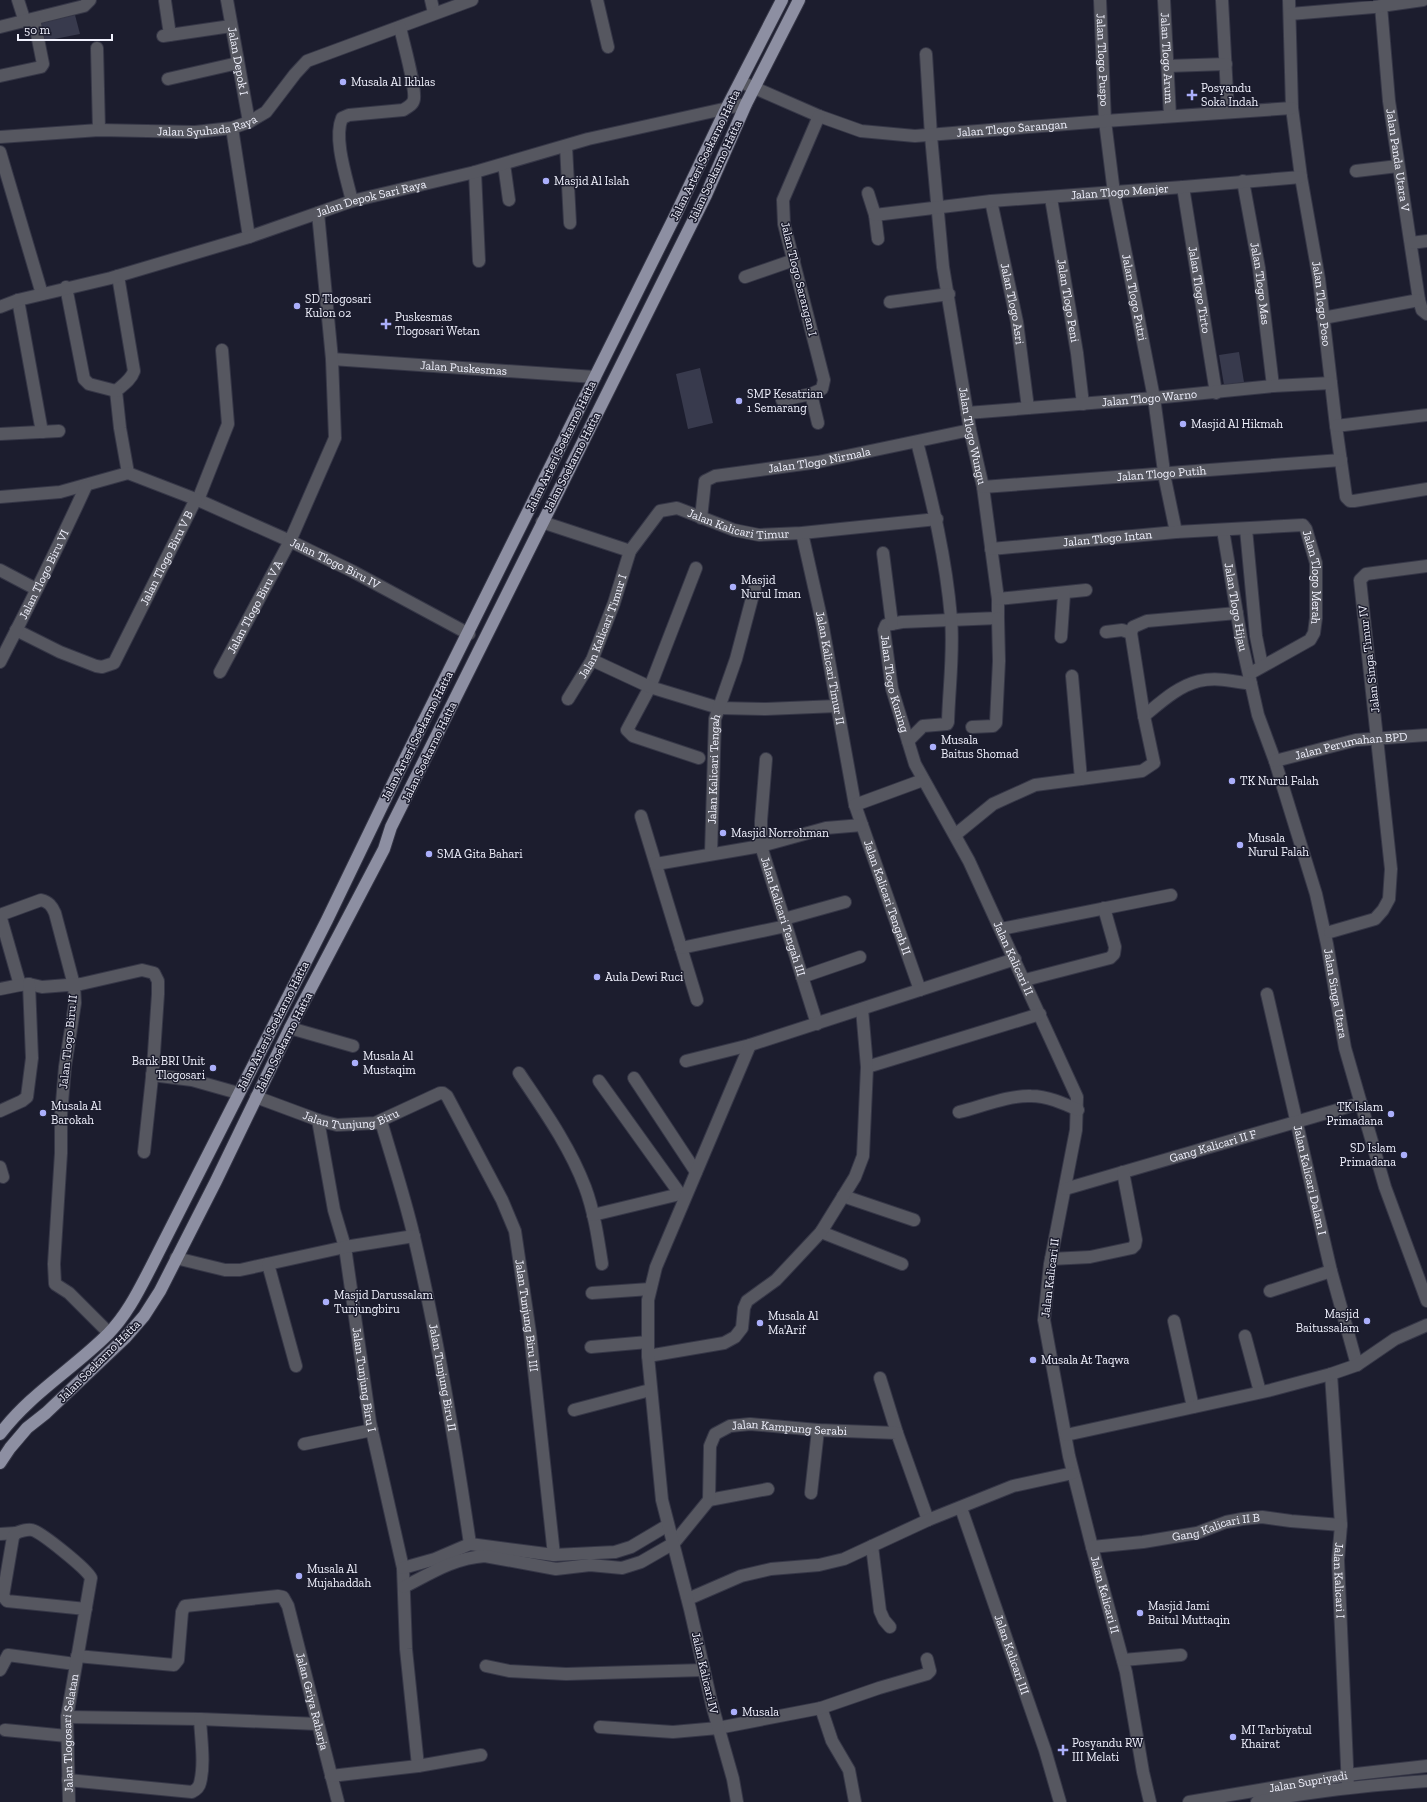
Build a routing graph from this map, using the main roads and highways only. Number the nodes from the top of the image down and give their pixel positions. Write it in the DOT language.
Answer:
graph roads {
  1 [pos="782,0"];
  2 [pos="799,0"];
  3 [pos="527,516"];
  4 [pos="542,522"];
  5 [pos="327,920"];
  6 [pos="342,929"];
  7 [pos="0,1434"];
  8 [pos="0,1463"];
  1 -- 3 [label="main road, Jalan Arteri Soekarno Hatta"];
  2 -- 4 [label="main road, Jalan Soekarno Hatta"];
  3 -- 4 [label="main road"];
  3 -- 5 [label="main road, Jalan Arteri Soekarno Hatta"];
  4 -- 6 [label="main road, Jalan Soekarno Hatta"];
  5 -- 6 [label="main road"];
  5 -- 7 [label="main road, Jalan Arteri Soekarno Hatta"];
  6 -- 8 [label="main road, Jalan Soekarno Hatta"];
}
